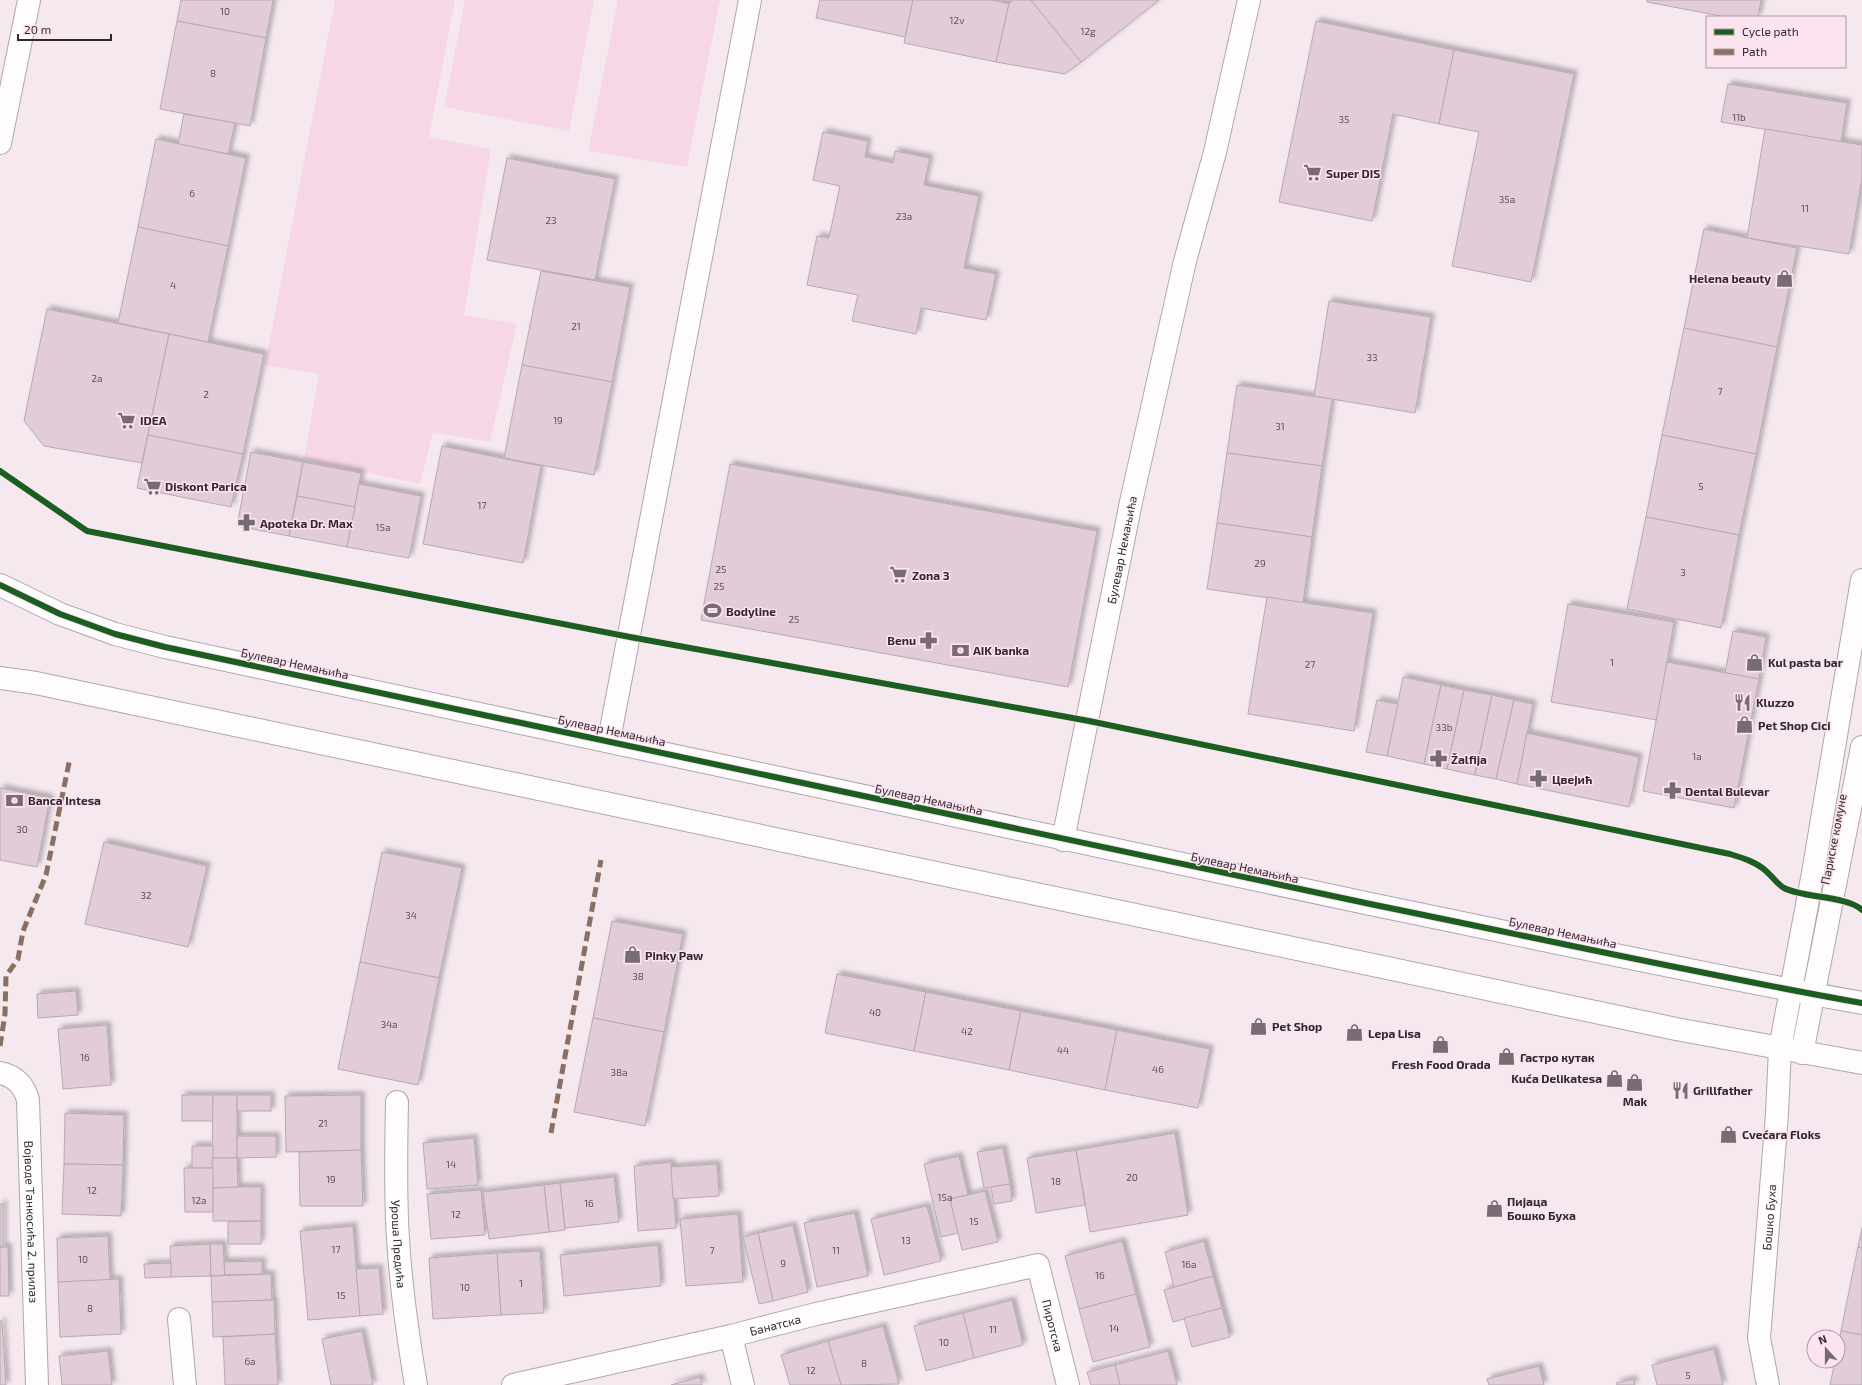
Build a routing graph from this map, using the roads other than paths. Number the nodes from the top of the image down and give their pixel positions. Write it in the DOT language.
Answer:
graph roads {
  1 [pos="29,0"];
  2 [pos="750,0"];
  3 [pos="1249,0"];
  4 [pos="0,143"];
  5 [pos="1862,580"];
  6 [pos="0,585"];
  7 [pos="0,678"];
  8 [pos="609,740"];
  9 [pos="1862,747"];
  10 [pos="1063,840"];
  11 [pos="1791,990"];
  12 [pos="1815,994"];
  13 [pos="1862,1003"];
  14 [pos="1780,1048"];
  15 [pos="1802,1053"];
  16 [pos="1862,1063"];
  17 [pos="0,1073"];
  18 [pos="397,1102"];
  19 [pos="1038,1266"];
  20 [pos="179,1319"];
  21 [pos="732,1336"];
  22 [pos="37,1385"];
  23 [pos="185,1385"];
  24 [pos="416,1385"];
  25 [pos="513,1385"];
  26 [pos="743,1385"];
  27 [pos="1068,1385"];
  28 [pos="1768,1385"];
  1 -- 4 [label="street"];
  2 -- 8 [label="street"];
  3 -- 10 [label="street, Булевар Немањића"];
  5 -- 11 [label="street, Париске комуне"];
  6 -- 8 [label="street, Булевар Немањића"];
  7 -- 14 [label="street"];
  8 -- 10 [label="street, Булевар Немањића"];
  9 -- 12 [label="street, Париске комуне"];
  10 -- 11 [label="street, Булевар Немањића"];
  11 -- 12 [label="street, Булевар Немањића"];
  11 -- 14 [label="street, Париске комуне"];
  12 -- 13 [label="street, Булевар Немањића"];
  12 -- 15 [label="street, Париске комуне"];
  14 -- 15 [label="street"];
  14 -- 28 [label="street, Бошко Буха"];
  15 -- 16 [label="street"];
  17 -- 22 [label="street, Војводе Танкосића 2. прилаз"];
  18 -- 24 [label="street, Уроша Предића"];
  19 -- 21 [label="street, Банатска"];
  19 -- 27 [label="street, Пиротска"];
  20 -- 23 [label="street"];
  21 -- 25 [label="street, Банатска"];
  21 -- 26 [label="street"];
}
